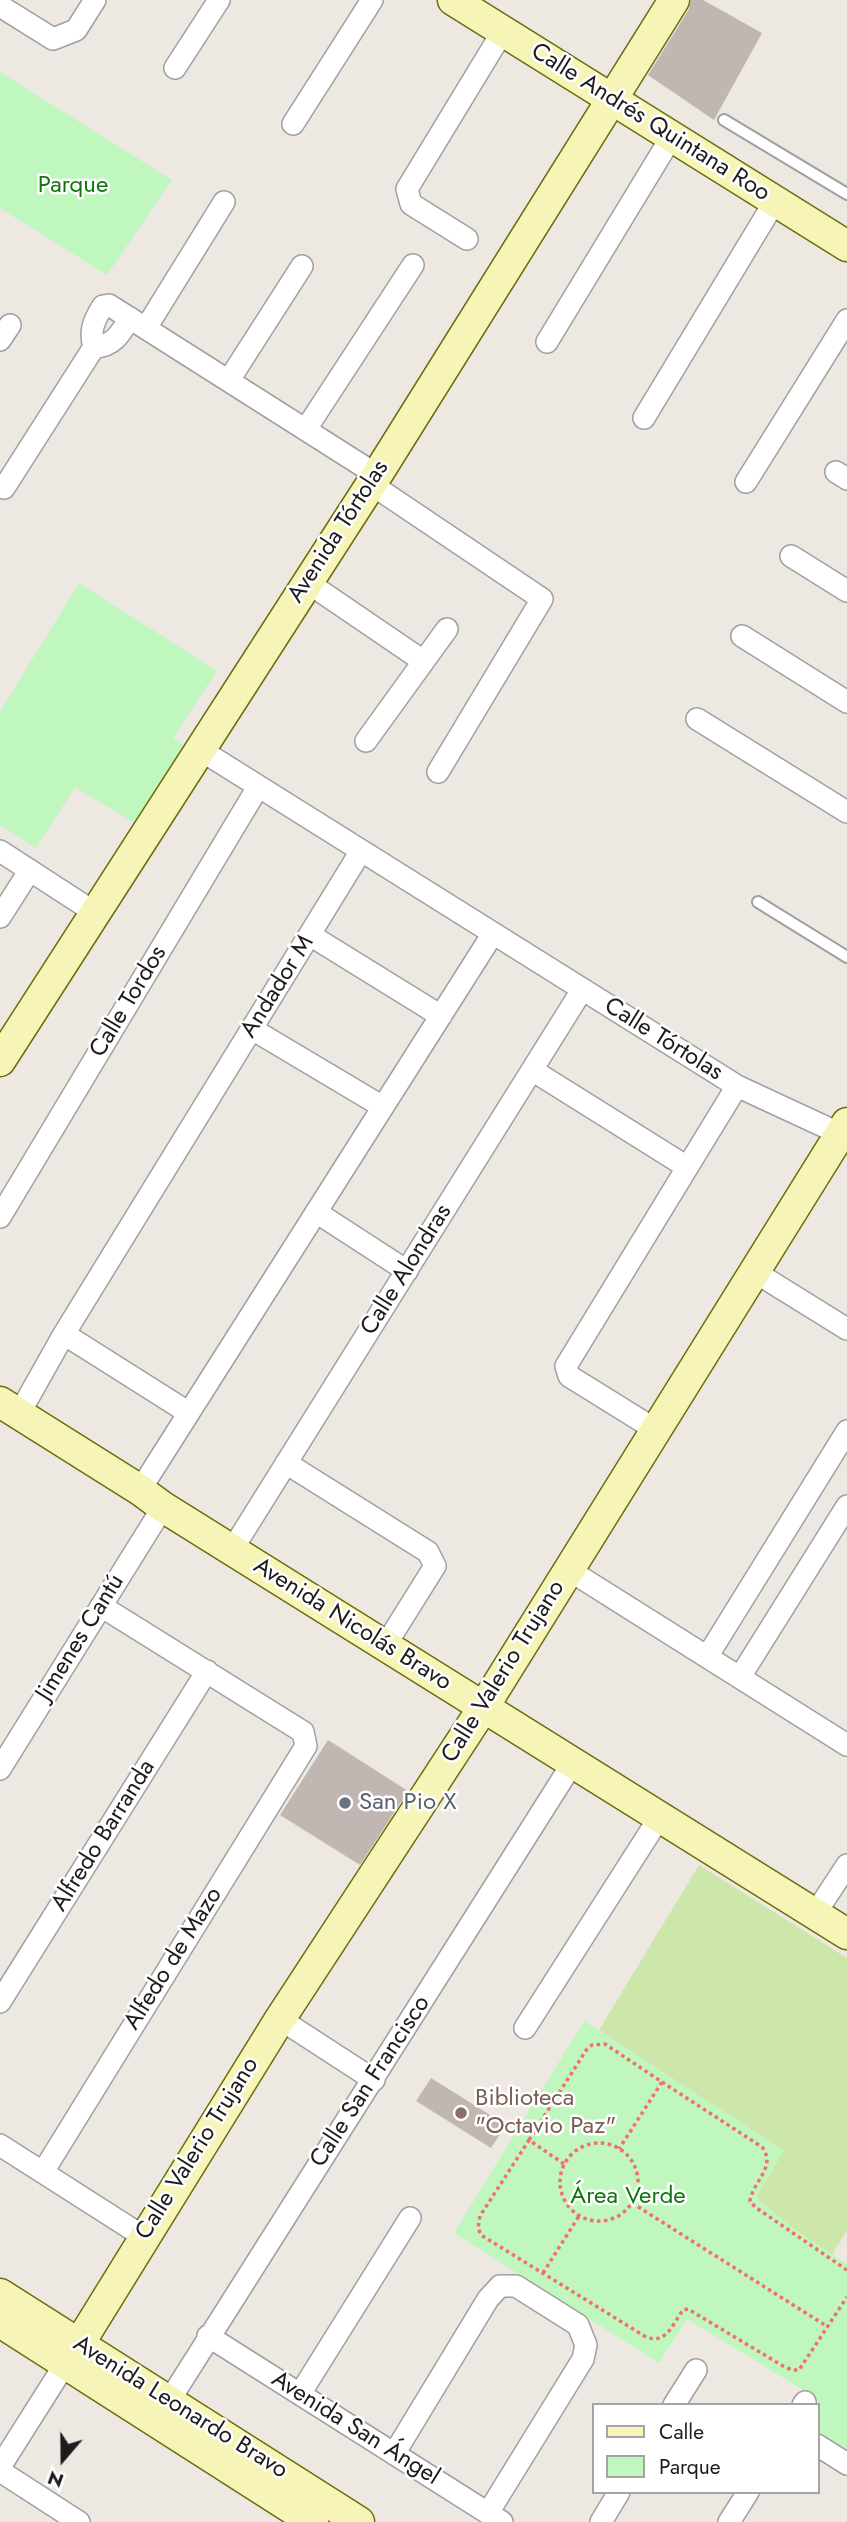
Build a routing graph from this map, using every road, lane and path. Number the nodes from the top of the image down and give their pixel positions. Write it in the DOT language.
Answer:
graph roads {
  1 [pos="94,0"];
  2 [pos="219,0"];
  3 [pos="372,0"];
  4 [pos="453,0"];
  5 [pos="674,0"];
  6 [pos="0,6"];
  7 [pos="503,31"];
  8 [pos="175,68"];
  9 [pos="612,99"];
  10 [pos="724,120"];
  11 [pos="293,124"];
  12 [pos="672,136"];
  13 [pos="847,194"];
  14 [pos="775,201"];
  15 [pos="224,202"];
  16 [pos="467,239"];
  17 [pos="847,246"];
  18 [pos="413,265"];
  19 [pos="302,266"];
  20 [pos="847,320"];
  21 [pos="138,323"];
  22 [pos="547,342"];
  23 [pos="94,348"];
  24 [pos="229,380"];
  25 [pos="644,418"];
  26 [pos="306,429"];
  27 [pos="374,479"];
  28 [pos="746,482"];
  29 [pos="4,488"];
  30 [pos="791,556"];
  31 [pos="307,582"];
  32 [pos="847,591"];
  33 [pos="447,629"];
  34 [pos="741,636"];
  35 [pos="423,661"];
  36 [pos="847,702"];
  37 [pos="697,719"];
  38 [pos="366,741"];
  39 [pos="199,749"];
  40 [pos="438,772"];
  41 [pos="258,787"];
  42 [pos="847,812"];
  43 [pos="0,851"];
  44 [pos="361,851"];
  45 [pos="30,870"];
  46 [pos="758,902"];
  47 [pos="94,912"];
  48 [pos="0,917"];
  49 [pos="310,935"];
  50 [pos="492,935"];
  51 [pos="847,957"];
  52 [pos="582,990"];
  53 [pos="441,1016"];
  54 [pos="252,1029"];
  55 [pos="0,1060"];
  56 [pos="532,1070"];
  57 [pos="737,1086"];
  58 [pos="383,1107"];
  59 [pos="845,1131"];
  60 [pos="687,1167"];
  61 [pos="316,1212"];
  62 [pos="0,1217"];
  63 [pos="407,1271"];
  64 [pos="755,1272"];
  65 [pos="847,1329"];
  66 [pos="64,1334"];
  67 [pos="9,1408"];
  68 [pos="189,1413"];
  69 [pos="656,1430"];
  70 [pos="847,1431"];
  71 [pos="286,1463"];
  72 [pos="152,1498"];
  73 [pos="847,1506"];
  74 [pos="840,1532"];
  75 [pos="232,1550"];
  76 [pos="569,1570"];
  77 [pos="101,1606"];
  78 [pos="385,1646"];
  79 [pos="707,1657"];
  80 [pos="207,1671"];
  81 [pos="740,1677"];
  82 [pos="483,1708"];
  83 [pos="847,1745"];
  84 [pos="572,1764"];
  85 [pos="0,1769"];
  86 [pos="659,1818"];
  87 [pos="847,1865"];
  88 [pos="815,1914"];
  89 [pos="847,1934"];
  90 [pos="0,2002"];
  91 [pos="280,2019"];
  92 [pos="525,2028"];
  93 [pos="374,2080"];
  94 [pos="662,2082"];
  95 [pos="529,2140"];
  96 [pos="0,2145"];
  97 [pos="619,2149"];
  98 [pos="564,2164"];
  99 [pos="43,2172"];
  100 [pos="632,2203"];
  101 [pos="579,2216"];
  102 [pos="410,2218"];
  103 [pos="144,2237"];
  104 [pos="847,2270"];
  105 [pos="543,2274"];
  106 [pos="0,2294"];
  107 [pos="847,2297"];
  108 [pos="0,2322"];
  109 [pos="828,2327"];
  110 [pos="208,2336"];
  111 [pos="72,2353"];
  112 [pos="696,2370"];
  113 [pos="300,2394"];
  114 [pos="169,2401"];
  115 [pos="675,2403"];
  116 [pos="819,2446"];
  117 [pos="394,2454"];
  118 [pos="847,2464"];
  119 [pos="0,2469"];
  120 [pos="618,2494"];
  121 [pos="747,2494"];
  122 [pos="495,2518"];
  123 [pos="79,2522"];
  124 [pos="313,2522"];
  125 [pos="359,2522"];
  126 [pos="601,2522"];
  127 [pos="729,2522"];
  1 -- 6 [label="street"];
  2 -- 8 [label="street"];
  3 -- 11 [label="street"];
  4 -- 7 [label="street, Calle Andrés Quintana Roo"];
  5 -- 9 [label="street, Avenida Tórtolas"];
  7 -- 9 [label="street, Calle Andrés Quintana Roo"];
  7 -- 16 [label="street"];
  9 -- 12 [label="street, Calle Andrés Quintana Roo"];
  9 -- 27 [label="street, Avenida Tórtolas"];
  10 -- 13 [label="lane"];
  12 -- 14 [label="street, Calle Andrés Quintana Roo"];
  12 -- 22 [label="street"];
  14 -- 17 [label="street, Calle Andrés Quintana Roo"];
  14 -- 25 [label="street"];
  15 -- 21 [label="street"];
  18 -- 26 [label="street"];
  19 -- 24 [label="street"];
  20 -- 28 [label="street"];
  21 -- 23 [label="street"];
  21 -- 23 [label="street"];
  21 -- 24 [label="street"];
  23 -- 29 [label="street"];
  24 -- 26 [label="street"];
  26 -- 27 [label="street"];
  27 -- 31 [label="street, Avenida Tórtolas"];
  27 -- 40 [label="street"];
  30 -- 32 [label="street"];
  31 -- 35 [label="street"];
  31 -- 39 [label="street, Avenida Tórtolas"];
  33 -- 35 [label="street"];
  34 -- 36 [label="street"];
  35 -- 38 [label="street"];
  37 -- 42 [label="street"];
  39 -- 41 [label="street, Calle Tórtolas"];
  39 -- 47 [label="street, Avenida Tórtolas"];
  41 -- 44 [label="street, Calle Tórtolas"];
  41 -- 62 [label="street, Calle Tordos"];
  43 -- 45 [label="street"];
  44 -- 49 [label="street, Andador M"];
  44 -- 50 [label="street, Calle Tórtolas"];
  45 -- 47 [label="street"];
  45 -- 48 [label="street"];
  46 -- 51 [label="lane"];
  47 -- 55 [label="street, Avenida Tórtolas"];
  49 -- 53 [label="street"];
  49 -- 54 [label="street, Andador M"];
  50 -- 52 [label="street, Calle Tórtolas"];
  50 -- 53 [label="street"];
  52 -- 56 [label="street, Calle Alondras"];
  52 -- 57 [label="street, Calle Tórtolas"];
  53 -- 58 [label="street"];
  54 -- 58 [label="street"];
  54 -- 66 [label="street, Andador M"];
  56 -- 60 [label="street"];
  56 -- 63 [label="street, Calle Alondras"];
  57 -- 59 [label="street, Calle Tórtolas"];
  57 -- 60 [label="street"];
  58 -- 61 [label="street"];
  59 -- 64 [label="street, Calle Valerio Trujano"];
  60 -- 69 [label="street"];
  61 -- 63 [label="street"];
  61 -- 68 [label="street"];
  63 -- 71 [label="street, Calle Alondras"];
  64 -- 65 [label="street"];
  64 -- 69 [label="street, Calle Valerio Trujano"];
  66 -- 67 [label="street"];
  66 -- 68 [label="street"];
  67 -- 72 [label="street, Avenida Nicolás Bravo"];
  68 -- 72 [label="street"];
  69 -- 76 [label="street, Calle Valerio Trujano"];
  70 -- 79 [label="street"];
  71 -- 75 [label="street, Calle Alondras"];
  71 -- 78 [label="street"];
  72 -- 75 [label="street, Avenida Nicolás Bravo"];
  72 -- 77 [label="street, Jimenes Cantú"];
  73 -- 74 [label="street"];
  74 -- 81 [label="street"];
  75 -- 78 [label="street, Avenida Nicolás Bravo"];
  76 -- 79 [label="street"];
  76 -- 82 [label="street, Calle Valerio Trujano"];
  77 -- 80 [label="street"];
  77 -- 85 [label="street, Jimenes Cantú"];
  78 -- 82 [label="street, Avenida Nicolás Bravo"];
  79 -- 81 [label="street"];
  80 -- 90 [label="street, Alfredo Barranda"];
  80 -- 99 [label="street, Alfedo de Mazo"];
  81 -- 83 [label="street"];
  82 -- 84 [label="street, Avenida Nicolás Bravo"];
  82 -- 91 [label="street, Calle Valerio Trujano"];
  84 -- 86 [label="street, Avenida Nicolás Bravo"];
  84 -- 93 [label="street, Calle San Francisco"];
  86 -- 88 [label="street, Avenida Nicolás Bravo"];
  86 -- 92 [label="street"];
  87 -- 88 [label="street"];
  88 -- 89 [label="street, Avenida Nicolás Bravo"];
  91 -- 93 [label="street"];
  91 -- 103 [label="street, Calle Valerio Trujano"];
  93 -- 110 [label="street, Calle San Francisco"];
  94 -- 95 [label="path"];
  94 -- 97 [label="path"];
  94 -- 104 [label="path"];
  95 -- 98 [label="path"];
  95 -- 105 [label="path"];
  96 -- 99 [label="street"];
  97 -- 98 [label="path"];
  97 -- 100 [label="path"];
  98 -- 101 [label="path"];
  99 -- 103 [label="street"];
  100 -- 101 [label="path"];
  100 -- 109 [label="path"];
  101 -- 105 [label="path"];
  102 -- 113 [label="street"];
  103 -- 111 [label="street, Calle Valerio Trujano"];
  105 -- 109 [label="path"];
  106 -- 111 [label="street, Avenida Leonardo Bravo"];
  107 -- 109 [label="path"];
  108 -- 111 [label="street, Avenida Leonardo Bravo"];
  110 -- 113 [label="street, Avenida San Ángel"];
  110 -- 114 [label="street, Calle San Francisco"];
  111 -- 114 [label="street, Avenida Leonardo Bravo"];
  111 -- 119 [label="street, Calle Valerio Trujano"];
  111 -- 124 [label="street, Avenida Leonardo Bravo"];
  112 -- 115 [label="street"];
  113 -- 117 [label="street, Avenida San Ángel"];
  114 -- 125 [label="street, Avenida Leonardo Bravo"];
  116 -- 118 [label="street"];
  117 -- 122 [label="street, Avenida San Ángel"];
  117 -- 122 [label="street"];
  119 -- 123 [label="street"];
  120 -- 126 [label="street"];
  121 -- 127 [label="street"];
}
